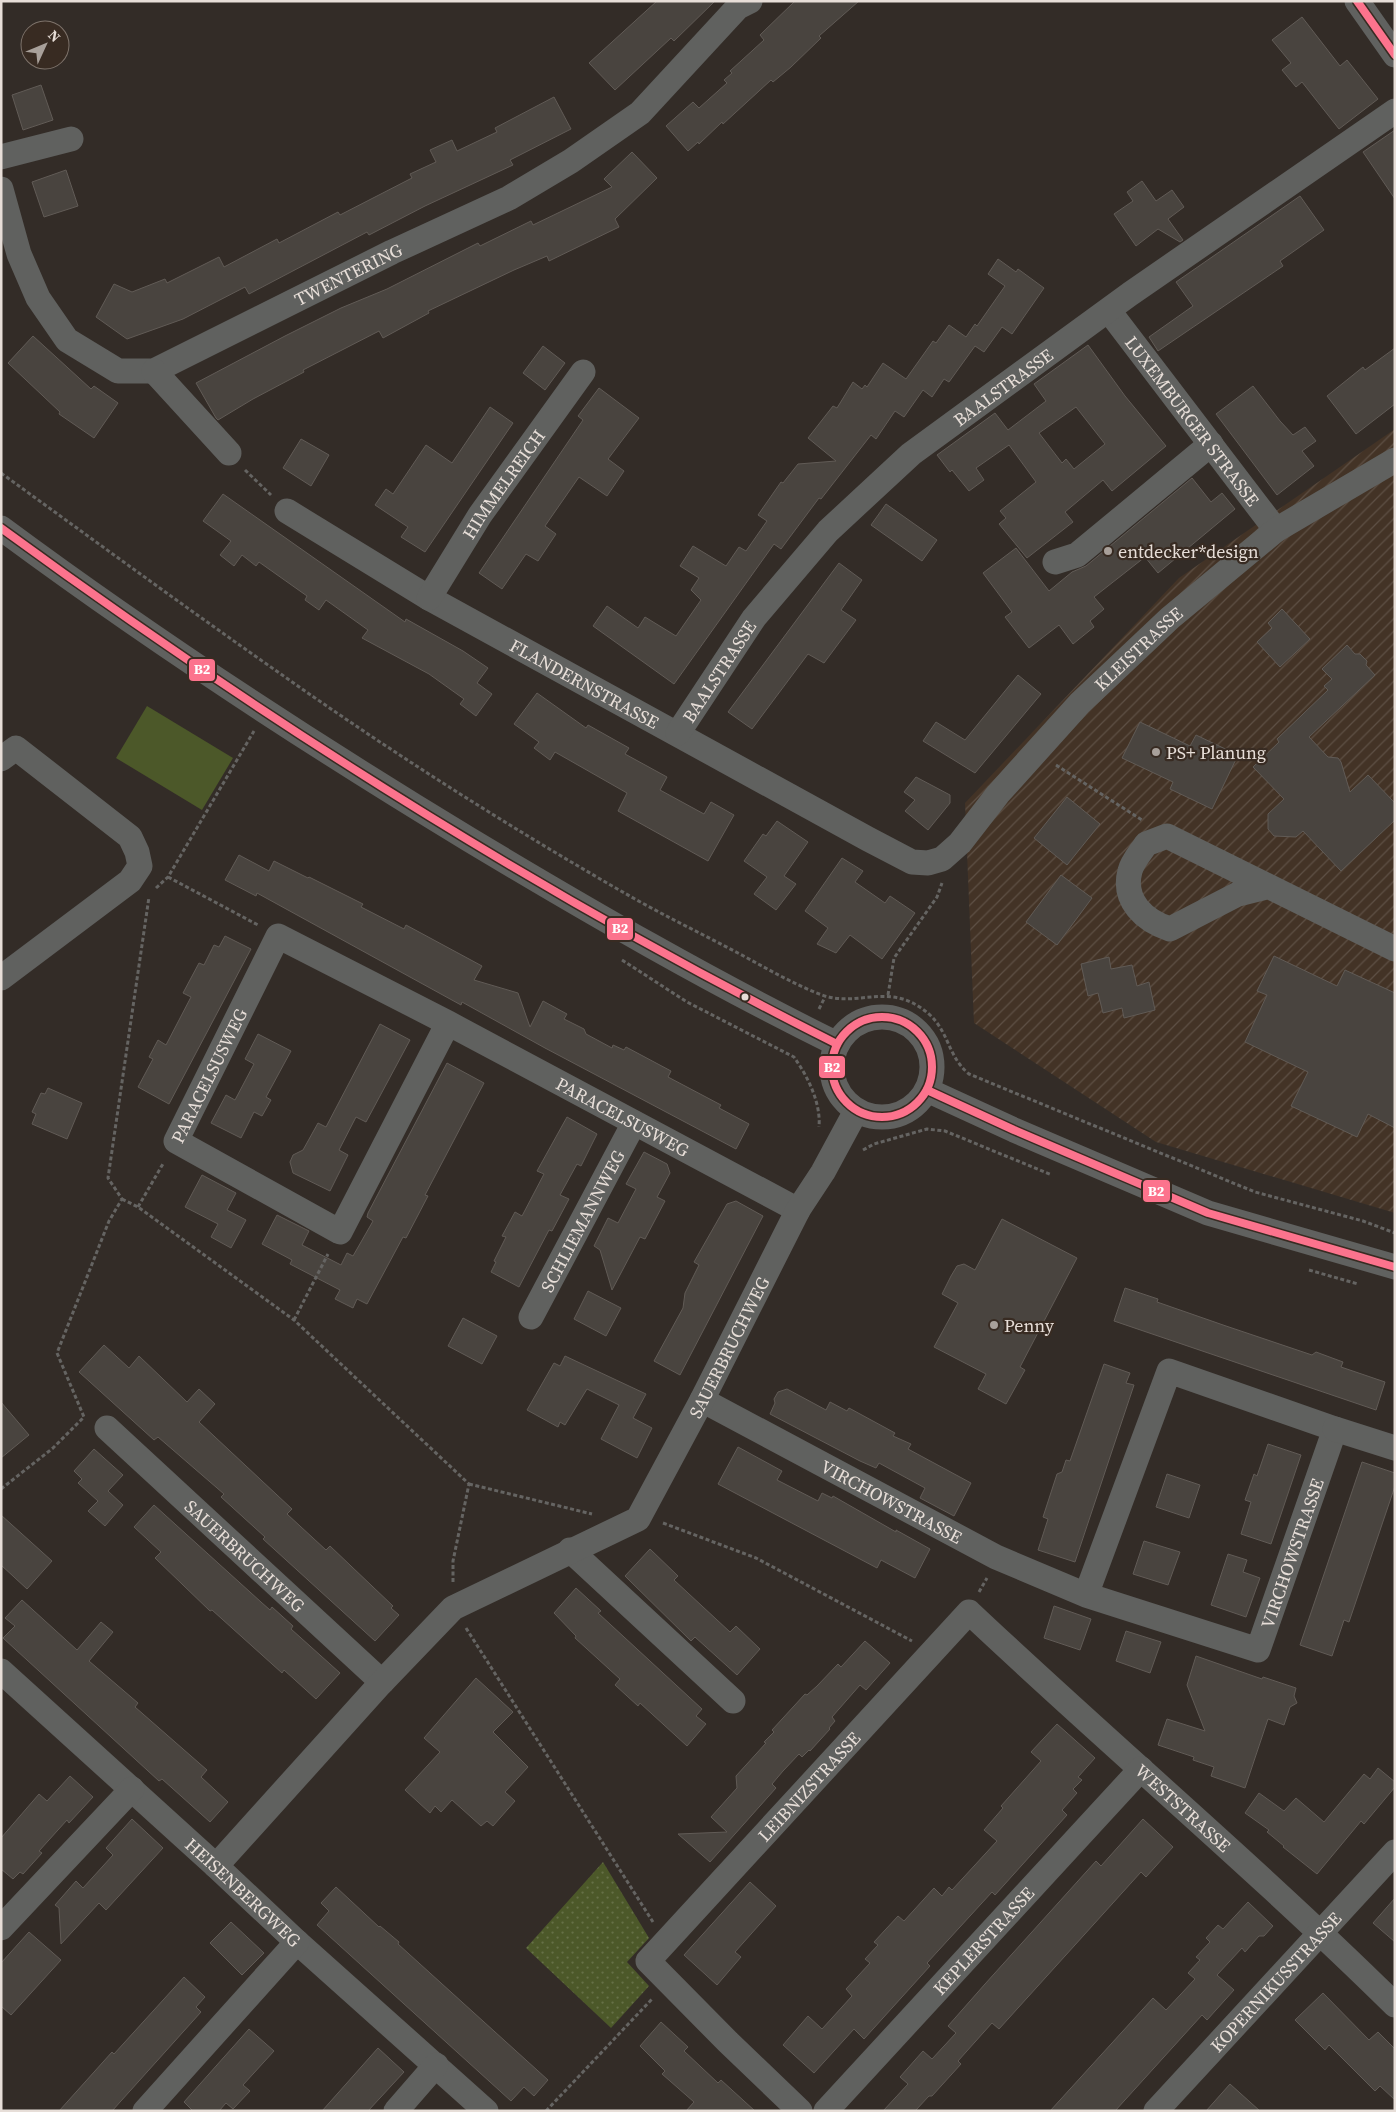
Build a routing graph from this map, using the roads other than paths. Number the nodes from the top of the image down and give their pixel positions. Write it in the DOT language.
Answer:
graph roads {
  1 [pos="1358,1"];
  2 [pos="741,3"];
  3 [pos="1394,51"];
  4 [pos="1395,111"];
  5 [pos="71,139"];
  6 [pos="1,157"];
  7 [pos="1,189"];
  8 [pos="1109,311"];
  9 [pos="154,371"];
  10 [pos="583,372"];
  11 [pos="1211,444"];
  12 [pos="229,454"];
  13 [pos="1395,460"];
  14 [pos="287,511"];
  15 [pos="1,528"];
  16 [pos="1276,530"];
  17 [pos="1055,562"];
  18 [pos="429,598"];
  19 [pos="678,734"];
  20 [pos="1,759"];
  21 [pos="942,859"];
  22 [pos="1266,887"];
  23 [pos="1395,949"];
  24 [pos="1,978"];
  25 [pos="448,1023"];
  26 [pos="836,1044"];
  27 [pos="927,1090"];
  28 [pos="856,1111"];
  29 [pos="634,1123"];
  30 [pos="798,1210"];
  31 [pos="1395,1268"];
  32 [pos="531,1318"];
  33 [pos="702,1400"];
  34 [pos="106,1428"];
  35 [pos="1335,1428"];
  36 [pos="1395,1448"];
  37 [pos="570,1550"];
  38 [pos="1086,1595"];
  39 [pos="969,1612"];
  40 [pos="1,1671"];
  41 [pos="382,1682"];
  42 [pos="733,1701"];
  43 [pos="1141,1769"];
  44 [pos="132,1789"];
  45 [pos="1395,1852"];
  46 [pos="216,1866"];
  47 [pos="1,1928"];
  48 [pos="1321,1932"];
  49 [pos="297,1942"];
  50 [pos="1395,2005"];
  51 [pos="436,2066"];
  52 [pos="145,2111"];
  53 [pos="396,2111"];
  54 [pos="486,2111"];
  55 [pos="800,2111"];
  56 [pos="826,2111"];
  57 [pos="1156,2111"];
  1 -- 3 [label="street"];
  2 -- 9 [label="street, TWENTERING"];
  4 -- 8 [label="street, BAALSTRASSE"];
  5 -- 6 [label="street"];
  7 -- 9 [label="street, TWENTERING"];
  8 -- 11 [label="street, LUXEMBURGER STRASSE"];
  8 -- 19 [label="street, BAALSTRASSE"];
  9 -- 12 [label="street"];
  10 -- 18 [label="street, HIMMELREICH"];
  11 -- 16 [label="street, LUXEMBURGER STRASSE"];
  11 -- 17 [label="street"];
  13 -- 16 [label="street, KLEISTRASSE"];
  14 -- 18 [label="street, FLANDERNSTRASSE"];
  15 -- 26 [label="street"];
  16 -- 21 [label="street, KLEISTRASSE"];
  18 -- 19 [label="street, FLANDERNSTRASSE"];
  19 -- 21 [label="street, FLANDERNSTRASSE"];
  20 -- 24 [label="street"];
  22 -- 22 [label="street"];
  22 -- 23 [label="street"];
  25 -- 25 [label="street, PARACELSUSWEG"];
  25 -- 29 [label="street, PARACELSUSWEG"];
  26 -- 27 [label="street"];
  26 -- 28 [label="street"];
  27 -- 28 [label="street"];
  27 -- 31 [label="street"];
  28 -- 30 [label="street, SAUERBRUCHWEG"];
  29 -- 30 [label="street, PARACELSUSWEG"];
  29 -- 32 [label="street, SCHLIEMANNWEG"];
  30 -- 33 [label="street, SAUERBRUCHWEG"];
  33 -- 37 [label="street, SAUERBRUCHWEG"];
  33 -- 38 [label="street, VIRCHOWSTRASSE"];
  34 -- 41 [label="street, SAUERBRUCHWEG"];
  35 -- 36 [label="street"];
  35 -- 38 [label="street"];
  35 -- 38 [label="street, VIRCHOWSTRASSE"];
  37 -- 41 [label="street"];
  37 -- 42 [label="street"];
  39 -- 43 [label="street, WESTSTRASSE"];
  39 -- 55 [label="street, LEIBNIZSTRASSE"];
  40 -- 44 [label="street, HEISENBERGWEG"];
  41 -- 46 [label="street"];
  43 -- 48 [label="street, WESTSTRASSE"];
  43 -- 56 [label="street, KEPLERSTRASSE"];
  44 -- 46 [label="street, HEISENBERGWEG"];
  44 -- 47 [label="street"];
  45 -- 48 [label="street, KOPERNIKUSSTRASSE"];
  46 -- 49 [label="street, HEISENBERGWEG"];
  48 -- 50 [label="street, WESTSTRASSE"];
  48 -- 57 [label="street, KOPERNIKUSSTRASSE"];
  49 -- 51 [label="street, HEISENBERGWEG"];
  49 -- 52 [label="street"];
  51 -- 53 [label="street"];
  51 -- 54 [label="street, HEISENBERGWEG"];
}
